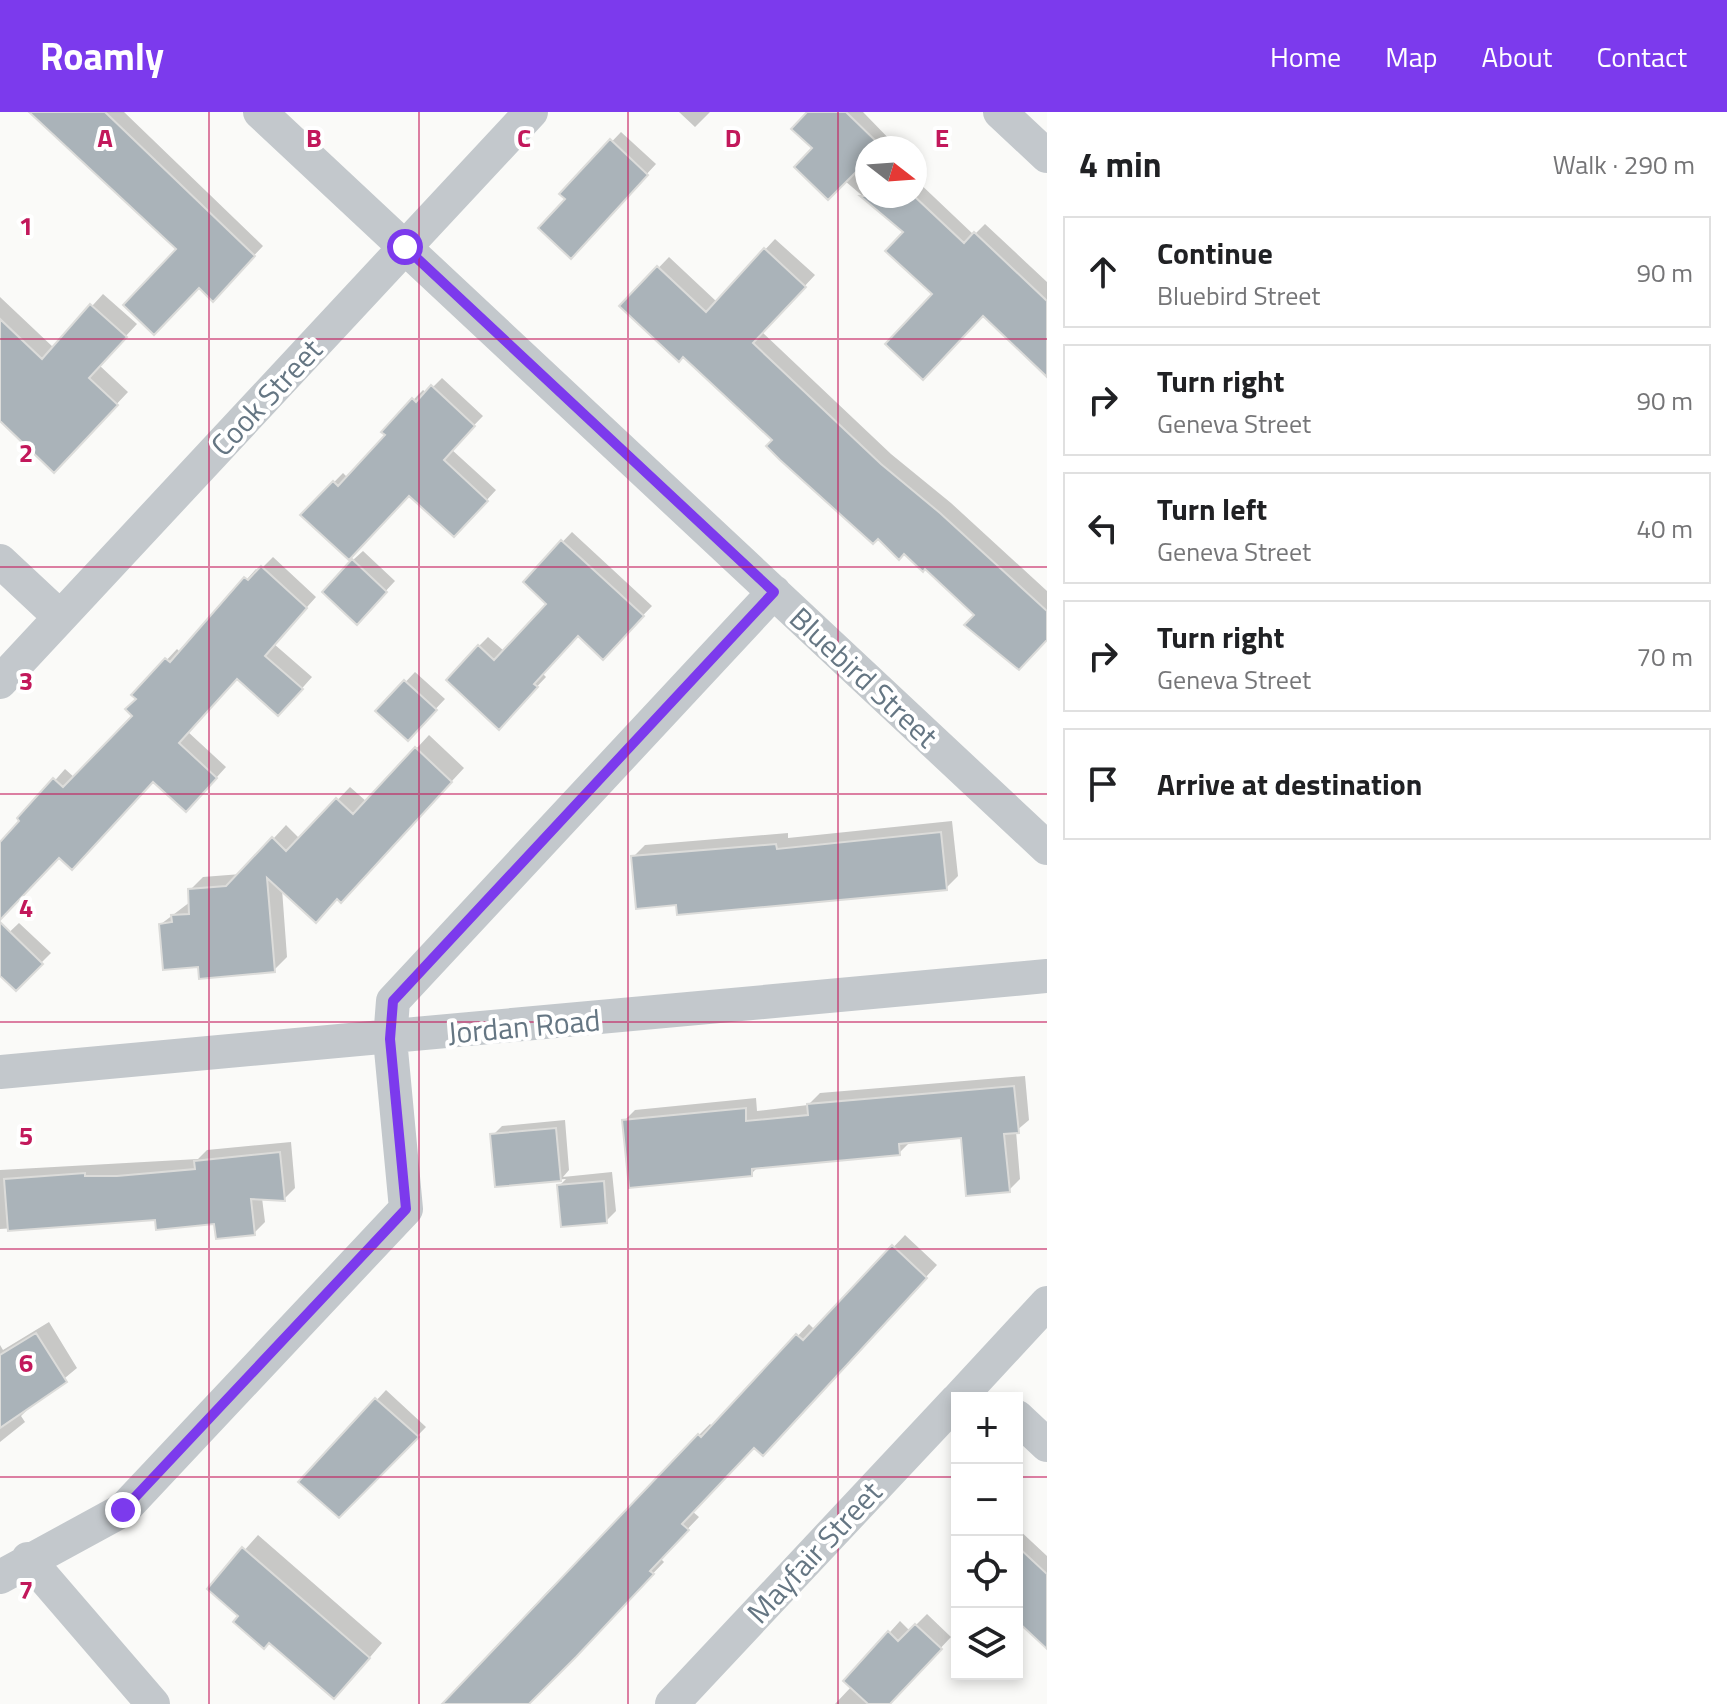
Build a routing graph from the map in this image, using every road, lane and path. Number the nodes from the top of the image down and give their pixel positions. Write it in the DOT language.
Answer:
graph roads {
  1 [pos="260,112"];
  2 [pos="531,112"];
  3 [pos="1000,112"];
  4 [pos="1047,156"];
  5 [pos="405,247"];
  6 [pos="0,561"];
  7 [pos="774,592"];
  8 [pos="60,617"];
  9 [pos="0,682"];
  10 [pos="1047,848"];
  11 [pos="1047,976"];
  12 [pos="390,1039"];
  13 [pos="0,1072"];
  14 [pos="1047,1303"];
  15 [pos="974,1392"];
  16 [pos="951,1416"];
  17 [pos="1023,1423"];
  18 [pos="1047,1445"];
  19 [pos="14,1568"];
  20 [pos="153,1704"];
  21 [pos="672,1704"];
  1 -- 5 [label="street, Bluebird Street"];
  2 -- 5 [label="street, Cook Street"];
  3 -- 4 [label="street"];
  5 -- 7 [label="street, Bluebird Street"];
  5 -- 8 [label="street, Cook Street"];
  6 -- 8 [label="street"];
  7 -- 10 [label="street, Bluebird Street"];
  7 -- 12 [label="street"];
  8 -- 9 [label="street, Cook Street"];
  11 -- 12 [label="street, Jordan Road"];
  12 -- 13 [label="street, Jordan Road"];
  12 -- 19 [label="street"];
  14 -- 15 [label="street, Mayfair Street"];
  16 -- 21 [label="street, Mayfair Street"];
  17 -- 18 [label="street"];
  19 -- 20 [label="street"];
}
